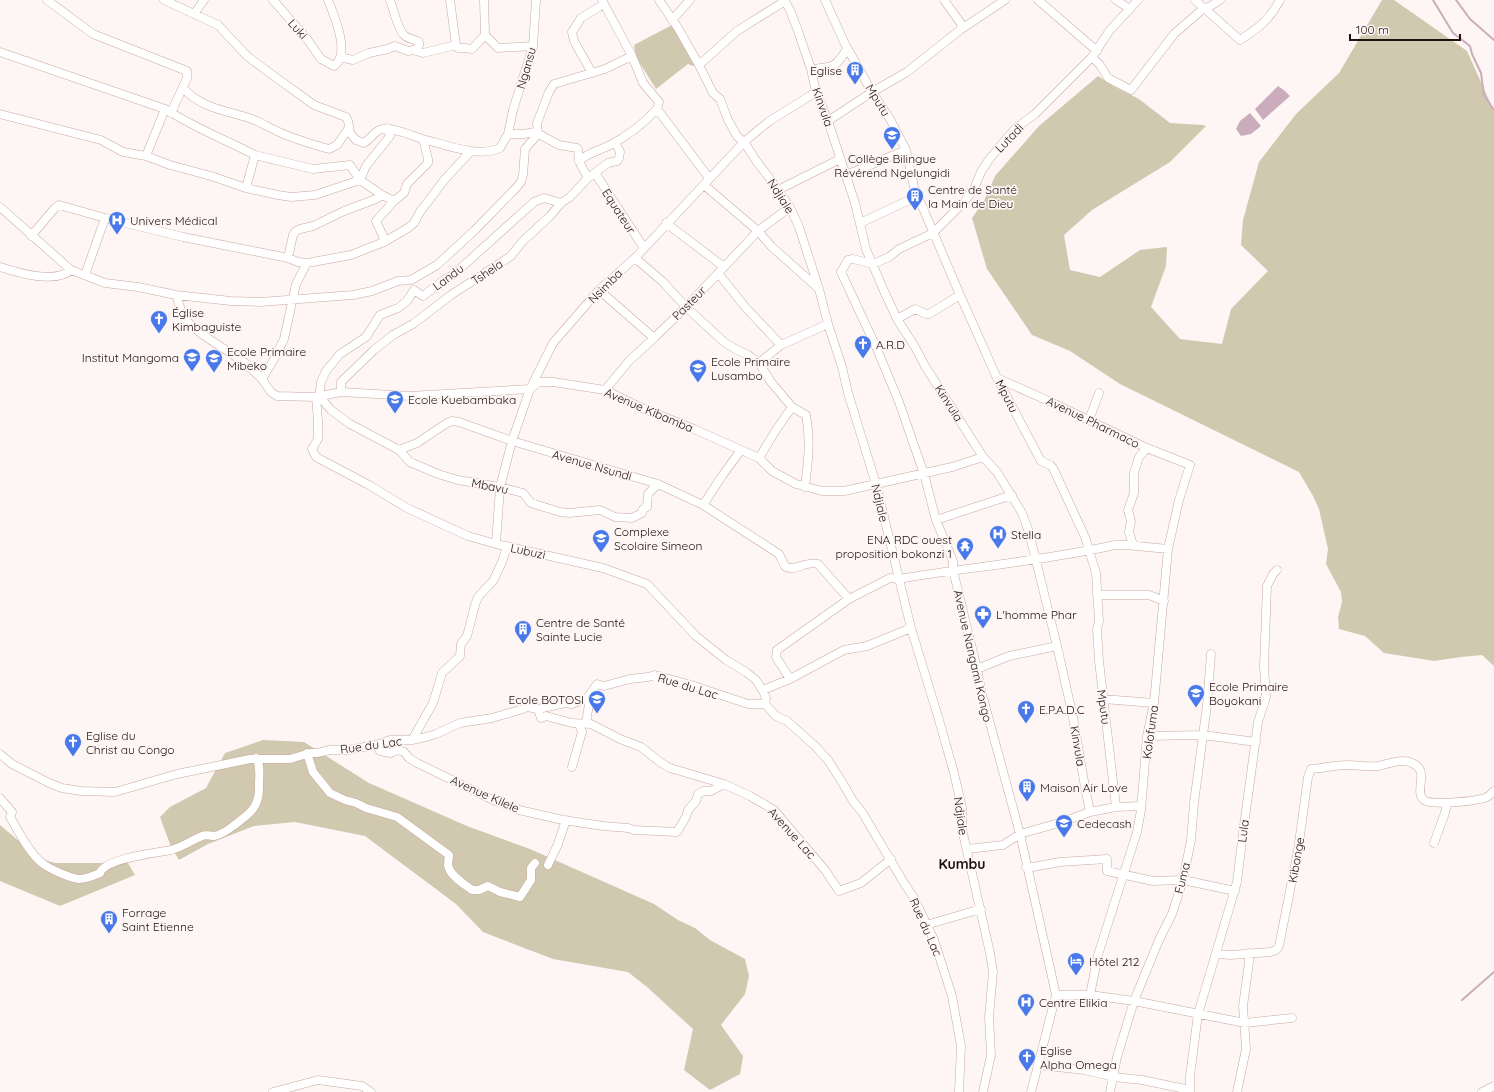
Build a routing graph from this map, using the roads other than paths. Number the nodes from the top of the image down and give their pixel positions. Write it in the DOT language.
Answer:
graph roads {
  1 [pos="47,0"];
  2 [pos="164,0"];
  3 [pos="204,0"];
  4 [pos="273,0"];
  5 [pos="328,0"];
  6 [pos="390,0"];
  7 [pos="450,0"];
  8 [pos="484,0"];
  9 [pos="536,0"];
  10 [pos="659,0"];
  11 [pos="690,0"];
  12 [pos="825,0"];
  13 [pos="944,0"];
  14 [pos="1005,0"];
  15 [pos="1038,0"];
  16 [pos="1116,0"];
  17 [pos="1138,0"];
  18 [pos="1195,0"];
  19 [pos="1220,0"];
  20 [pos="1280,0"];
  21 [pos="785,1"];
  22 [pos="603,2"];
  23 [pos="1204,8"];
  24 [pos="1130,9"];
  25 [pos="194,14"];
  26 [pos="672,20"];
  27 [pos="960,30"];
  28 [pos="485,35"];
  29 [pos="456,45"];
  30 [pos="533,46"];
  31 [pos="848,48"];
  32 [pos="416,51"];
  33 [pos="0,52"];
  34 [pos="1095,54"];
  35 [pos="632,56"];
  36 [pos="340,57"];
  37 [pos="699,65"];
  38 [pos="811,69"];
  39 [pos="592,73"];
  40 [pos="183,88"];
  41 [pos="816,92"];
  42 [pos="872,92"];
  43 [pos="657,109"];
  44 [pos="168,111"];
  45 [pos="0,114"];
  46 [pos="828,121"];
  47 [pos="348,128"];
  48 [pos="387,128"];
  49 [pos="508,134"];
  50 [pos="538,134"];
  51 [pos="423,139"];
  52 [pos="615,142"];
  53 [pos="744,142"];
  54 [pos="906,150"];
  55 [pos="471,151"];
  56 [pos="255,155"];
  57 [pos="146,156"];
  58 [pos="840,159"];
  59 [pos="579,161"];
  60 [pos="846,175"];
  61 [pos="591,176"];
  62 [pos="360,180"];
  63 [pos="706,181"];
  64 [pos="246,188"];
  65 [pos="778,190"];
  66 [pos="382,195"];
  67 [pos="918,196"];
  68 [pos="394,201"];
  69 [pos="561,203"];
  70 [pos="0,207"];
  71 [pos="790,207"];
  72 [pos="105,218"];
  73 [pos="666,223"];
  74 [pos="860,223"];
  75 [pos="758,231"];
  76 [pos="933,233"];
  77 [pos="32,236"];
  78 [pos="384,242"];
  79 [pos="644,248"];
  80 [pos="288,258"];
  81 [pos="635,258"];
  82 [pos="307,263"];
  83 [pos="873,264"];
  84 [pos="0,267"];
  85 [pos="72,270"];
  86 [pos="721,270"];
  87 [pos="85,275"];
  88 [pos="819,289"];
  89 [pos="599,290"];
  90 [pos="176,295"];
  91 [pos="960,295"];
  92 [pos="293,300"];
  93 [pos="686,307"];
  94 [pos="897,320"];
  95 [pos="828,324"];
  96 [pos="654,338"];
  97 [pos="781,345"];
  98 [pos="759,363"];
  99 [pos="997,378"];
  100 [pos="262,379"];
  101 [pos="530,388"];
  102 [pos="605,390"];
  103 [pos="341,392"];
  104 [pos="1099,393"];
  105 [pos="317,396"];
  106 [pos="792,407"];
  107 [pos="1089,420"];
  108 [pos="512,441"];
  109 [pos="1147,448"];
  110 [pos="399,450"];
  111 [pos="741,450"];
  112 [pos="983,457"];
  113 [pos="759,458"];
  114 [pos="1190,466"];
  115 [pos="924,474"];
  116 [pos="658,484"];
  117 [pos="876,484"];
  118 [pos="500,487"];
  119 [pos="805,487"];
  120 [pos="1012,495"];
  121 [pos="703,505"];
  122 [pos="936,520"];
  123 [pos="496,544"];
  124 [pos="1133,545"];
  125 [pos="507,546"];
  126 [pos="1168,549"];
  127 [pos="1090,551"];
  128 [pos="1036,560"];
  129 [pos="953,570"];
  130 [pos="1277,570"];
  131 [pos="898,579"];
  132 [pos="1098,595"];
  133 [pos="848,599"];
  134 [pos="1164,601"];
  135 [pos="911,628"];
  136 [pos="1057,646"];
  137 [pos="1211,654"];
  138 [pos="977,669"];
  139 [pos="790,679"];
  140 [pos="763,690"];
  141 [pos="586,698"];
  142 [pos="1103,699"];
  143 [pos="765,704"];
  144 [pos="1154,704"];
  145 [pos="538,709"];
  146 [pos="584,723"];
  147 [pos="1203,735"];
  148 [pos="1147,736"];
  149 [pos="412,740"];
  150 [pos="1256,742"];
  151 [pos="376,745"];
  152 [pos="307,753"];
  153 [pos="0,754"];
  154 [pos="256,758"];
  155 [pos="572,767"];
  156 [pos="724,784"];
  157 [pos="1494,791"];
  158 [pos="0,798"];
  159 [pos="1447,803"];
  160 [pos="1141,806"];
  161 [pos="1116,807"];
  162 [pos="1090,812"];
  163 [pos="566,820"];
  164 [pos="1020,834"];
  165 [pos="1434,843"];
  166 [pos="967,849"];
  167 [pos="890,859"];
  168 [pos="536,863"];
  169 [pos="548,864"];
  170 [pos="1026,867"];
  171 [pos="1124,875"];
  172 [pos="1183,880"];
  173 [pos="1235,891"];
  174 [pos="980,909"];
  175 [pos="926,925"];
  176 [pos="1249,953"];
  177 [pos="1217,954"];
  178 [pos="1056,995"];
  179 [pos="1090,995"];
  180 [pos="1134,1001"];
  181 [pos="1198,1014"];
  182 [pos="1292,1018"];
  183 [pos="1245,1023"];
  184 [pos="1038,1065"];
  185 [pos="1114,1076"];
  186 [pos="1494,1086"];
  187 [pos="1190,1091"];
  188 [pos="273,1092"];
  189 [pos="371,1092"];
  190 [pos="959,1092"];
  191 [pos="983,1092"];
  192 [pos="1031,1092"];
  193 [pos="1110,1092"];
  194 [pos="1237,1092"];
  195 [pos="1482,1092"];
  1 -- 40 [label="street"];
  2 -- 25 [label="street"];
  3 -- 25 [label="street"];
  4 -- 36 [label="street, Luki"];
  5 -- 36 [label="street"];
  6 -- 32 [label="street"];
  7 -- 29 [label="street"];
  8 -- 28 [label="street"];
  9 -- 30 [label="street, Ngansu"];
  10 -- 26 [label="street, Ndjiale"];
  11 -- 26 [label="street"];
  12 -- 31 [label="street, Mputu"];
  13 -- 27 [label="street"];
  14 -- 27 [label="street"];
  15 -- 34 [label="street"];
  16 -- 24 [label="street"];
  17 -- 24 [label="street, Lutadi"];
  18 -- 23 [label="street"];
  19 -- 23 [label="street"];
  20 -- 23 [label="street"];
  21 -- 37 [label="street"];
  21 -- 38 [label="street, Kinvula"];
  22 -- 35 [label="street"];
  22 -- 39 [label="street"];
  23 -- 34 [label="street"];
  24 -- 34 [label="street, Lutadi"];
  25 -- 47 [label="street"];
  26 -- 37 [label="street, Ndjiale"];
  27 -- 42 [label="street"];
  28 -- 29 [label="street"];
  28 -- 30 [label="street"];
  29 -- 32 [label="street"];
  30 -- 49 [label="street, Ngansu"];
  31 -- 38 [label="street"];
  31 -- 42 [label="street, Mputu"];
  32 -- 36 [label="street"];
  33 -- 44 [label="street"];
  34 -- 76 [label="street, Lutadi"];
  35 -- 39 [label="street"];
  35 -- 43 [label="street"];
  37 -- 53 [label="street, Ndjiale"];
  38 -- 41 [label="street, Kinvula"];
  39 -- 50 [label="street"];
  40 -- 44 [label="street"];
  40 -- 47 [label="street"];
  41 -- 46 [label="street, Kinvula"];
  41 -- 53 [label="street, Nsimba"];
  42 -- 46 [label="street"];
  42 -- 54 [label="street, Mputu"];
  43 -- 52 [label="street"];
  43 -- 63 [label="street"];
  44 -- 56 [label="street"];
  44 -- 57 [label="street"];
  45 -- 57 [label="street"];
  46 -- 58 [label="street, Kinvula"];
  47 -- 48 [label="street"];
  48 -- 51 [label="street"];
  48 -- 62 [label="street"];
  49 -- 50 [label="street, Equateur"];
  49 -- 55 [label="street"];
  50 -- 59 [label="street, Equateur"];
  50 -- 92 [label="street"];
  51 -- 55 [label="street"];
  51 -- 68 [label="street"];
  52 -- 59 [label="street"];
  52 -- 61 [label="street, Tshela"];
  53 -- 63 [label="street, Nsimba"];
  53 -- 65 [label="street, Ndjiale"];
  54 -- 60 [label="street"];
  54 -- 67 [label="street, Mputu"];
  55 -- 78 [label="street"];
  56 -- 62 [label="street"];
  56 -- 64 [label="street"];
  57 -- 64 [label="street"];
  58 -- 60 [label="street, Kinvula"];
  58 -- 65 [label="street"];
  59 -- 61 [label="street, Equateur"];
  60 -- 74 [label="street, Kinvula"];
  61 -- 69 [label="street, Tshela"];
  61 -- 79 [label="street, Equateur"];
  62 -- 64 [label="street"];
  62 -- 66 [label="street"];
  63 -- 73 [label="street, Nsimba"];
  63 -- 75 [label="street"];
  65 -- 71 [label="street, Ndjiale"];
  66 -- 68 [label="street"];
  66 -- 80 [label="street"];
  67 -- 74 [label="street"];
  67 -- 76 [label="street, Mputu"];
  68 -- 78 [label="street"];
  69 -- 103 [label="street, Tshela"];
  69 -- 105 [label="street, Landu"];
  70 -- 77 [label="street"];
  71 -- 75 [label="street, Pasteur"];
  71 -- 88 [label="street, Ndjiale"];
  72 -- 77 [label="street"];
  72 -- 80 [label="street"];
  72 -- 87 [label="street"];
  73 -- 79 [label="street, Nsimba"];
  73 -- 86 [label="street"];
  74 -- 83 [label="street, Kinvula"];
  75 -- 86 [label="street, Pasteur"];
  75 -- 88 [label="street"];
  76 -- 83 [label="street, Lutadi"];
  76 -- 91 [label="street, Mputu"];
  77 -- 85 [label="street"];
  78 -- 82 [label="street"];
  79 -- 81 [label="street, Nsimba"];
  80 -- 82 [label="street"];
  81 -- 89 [label="street, Nsimba"];
  81 -- 93 [label="street"];
  82 -- 92 [label="street"];
  83 -- 94 [label="street, Kinvula"];
  83 -- 115 [label="street, Avenue Nangami Kongo"];
  84 -- 85 [label="street"];
  85 -- 87 [label="street"];
  86 -- 93 [label="street, Pasteur"];
  86 -- 97 [label="street"];
  87 -- 90 [label="street"];
  88 -- 95 [label="street, Ndjiale"];
  89 -- 96 [label="street"];
  89 -- 101 [label="street, Nsimba"];
  90 -- 92 [label="street"];
  90 -- 100 [label="street, Avenue Kibamba"];
  91 -- 94 [label="street"];
  91 -- 99 [label="street, Mputu"];
  92 -- 100 [label="street"];
  93 -- 96 [label="street, Pasteur"];
  93 -- 98 [label="street"];
  94 -- 112 [label="street, Kinvula"];
  95 -- 97 [label="street"];
  95 -- 117 [label="street, Ndjiale"];
  96 -- 102 [label="street, Pasteur"];
  97 -- 98 [label="street"];
  98 -- 106 [label="street"];
  99 -- 107 [label="street, Avenue Pharmaco"];
  99 -- 127 [label="street, Mputu"];
  100 -- 105 [label="street, Avenue Kibamba"];
  101 -- 102 [label="street, Avenue Kibamba"];
  101 -- 103 [label="street, Avenue Kibamba"];
  101 -- 108 [label="street, Nsimba"];
  102 -- 111 [label="street, Avenue Kibamba"];
  103 -- 105 [label="street, Avenue Kibamba"];
  104 -- 107 [label="street"];
  105 -- 110 [label="street, Mbavu"];
  105 -- 123 [label="street, Lubuzi"];
  106 -- 113 [label="street"];
  106 -- 119 [label="street"];
  107 -- 109 [label="street, Avenue Pharmaco"];
  108 -- 110 [label="street, Avenue Nsundi"];
  108 -- 116 [label="street, Avenue Nsundi"];
  108 -- 118 [label="street, Nsimba"];
  109 -- 114 [label="street, Avenue Pharmaco"];
  109 -- 124 [label="street"];
  110 -- 118 [label="street, Mbavu"];
  111 -- 113 [label="street, Avenue Kibamba"];
  111 -- 121 [label="street"];
  112 -- 115 [label="street, Avenue Kibamba"];
  112 -- 120 [label="street, Kinvula"];
  113 -- 119 [label="street, Avenue Kibamba"];
  114 -- 126 [label="street, Kolofuma"];
  115 -- 117 [label="street, Avenue Kibamba"];
  115 -- 122 [label="street, Avenue Nangami Kongo"];
  116 -- 118 [label="street, Mbavu"];
  116 -- 121 [label="street, Avenue Nsundi"];
  117 -- 119 [label="street, Avenue Kibamba"];
  117 -- 131 [label="street, Ndjiale"];
  118 -- 123 [label="street, Nsimba"];
  120 -- 122 [label="street"];
  120 -- 128 [label="street, Kinvula"];
  121 -- 133 [label="street, Avenue Nsundi"];
  122 -- 129 [label="street, Avenue Nangami Kongo"];
  123 -- 125 [label="street, Lubuzi"];
  124 -- 126 [label="street"];
  124 -- 127 [label="street"];
  125 -- 140 [label="street, Lubuzi"];
  125 -- 149 [label="street"];
  126 -- 134 [label="street, Kolofuma"];
  127 -- 128 [label="street"];
  127 -- 132 [label="street, Mputu"];
  128 -- 129 [label="street"];
  128 -- 136 [label="street, Kinvula"];
  129 -- 131 [label="street"];
  129 -- 138 [label="street, Avenue Nangami Kongo"];
  130 -- 150 [label="street, Lula"];
  131 -- 133 [label="street"];
  131 -- 135 [label="street, Ndjiale"];
  132 -- 134 [label="street"];
  132 -- 142 [label="street, Mputu"];
  133 -- 139 [label="street"];
  134 -- 144 [label="street, Kolofuma"];
  135 -- 139 [label="street"];
  135 -- 166 [label="street, Ndjiale"];
  136 -- 138 [label="street"];
  136 -- 162 [label="street, Kinvula"];
  137 -- 147 [label="street, Fuma"];
  138 -- 164 [label="street, Avenue Nangami Kongo"];
  139 -- 140 [label="street"];
  140 -- 143 [label="street"];
  141 -- 143 [label="street, Rue du Lac"];
  141 -- 145 [label="street, Rue du Lac"];
  141 -- 146 [label="street"];
  142 -- 144 [label="street"];
  142 -- 161 [label="street, Mputu"];
  143 -- 167 [label="street, Rue du Lac"];
  144 -- 148 [label="street, Kolofuma"];
  145 -- 146 [label="street"];
  145 -- 149 [label="street, Rue du Lac"];
  146 -- 155 [label="street"];
  146 -- 156 [label="street"];
  147 -- 148 [label="street"];
  147 -- 150 [label="street"];
  147 -- 172 [label="street, Fuma"];
  148 -- 160 [label="street, Kolofuma"];
  149 -- 151 [label="street, Rue du Lac"];
  150 -- 173 [label="street, Lula"];
  151 -- 152 [label="street, Rue du Lac"];
  151 -- 163 [label="street, Avenue Kilele"];
  152 -- 154 [label="street, Rue du Lac"];
  152 -- 168 [label="street"];
  153 -- 154 [label="street, Rue du Lac"];
  154 -- 158 [label="street"];
  156 -- 163 [label="street, Avenue Kilele"];
  156 -- 167 [label="street, Avenue Lac"];
  157 -- 159 [label="street"];
  159 -- 165 [label="street"];
  159 -- 176 [label="street, Kibonge"];
  160 -- 161 [label="street"];
  160 -- 171 [label="street, Kolofuma"];
  161 -- 162 [label="street"];
  162 -- 164 [label="street"];
  163 -- 169 [label="street"];
  164 -- 166 [label="street"];
  164 -- 170 [label="street, Avenue Nangami Kongo"];
  166 -- 174 [label="street, Ndjiale"];
  167 -- 175 [label="street, Rue du Lac"];
  170 -- 171 [label="street"];
  170 -- 178 [label="street, Avenue Nangami Kongo"];
  171 -- 172 [label="street"];
  171 -- 179 [label="street, Kolofuma"];
  172 -- 173 [label="street"];
  172 -- 180 [label="street, Fuma"];
  173 -- 177 [label="street, Lula"];
  174 -- 175 [label="street"];
  174 -- 191 [label="street, Ndjiale"];
  175 -- 190 [label="street, Rue du Lac"];
  176 -- 177 [label="street"];
  176 -- 183 [label="street"];
  177 -- 181 [label="street, Lula"];
  178 -- 179 [label="street"];
  178 -- 184 [label="street, Avenue Nangami Kongo"];
  179 -- 180 [label="street"];
  180 -- 181 [label="street"];
  180 -- 185 [label="street, Fuma"];
  181 -- 183 [label="street"];
  181 -- 187 [label="street, Lula"];
  182 -- 183 [label="street"];
  183 -- 194 [label="street"];
  184 -- 185 [label="street"];
  184 -- 192 [label="street, Avenue Nangami Kongo"];
  185 -- 187 [label="street"];
  185 -- 193 [label="street, Fuma"];
  186 -- 195 [label="street"];
  188 -- 189 [label="street"];
}
